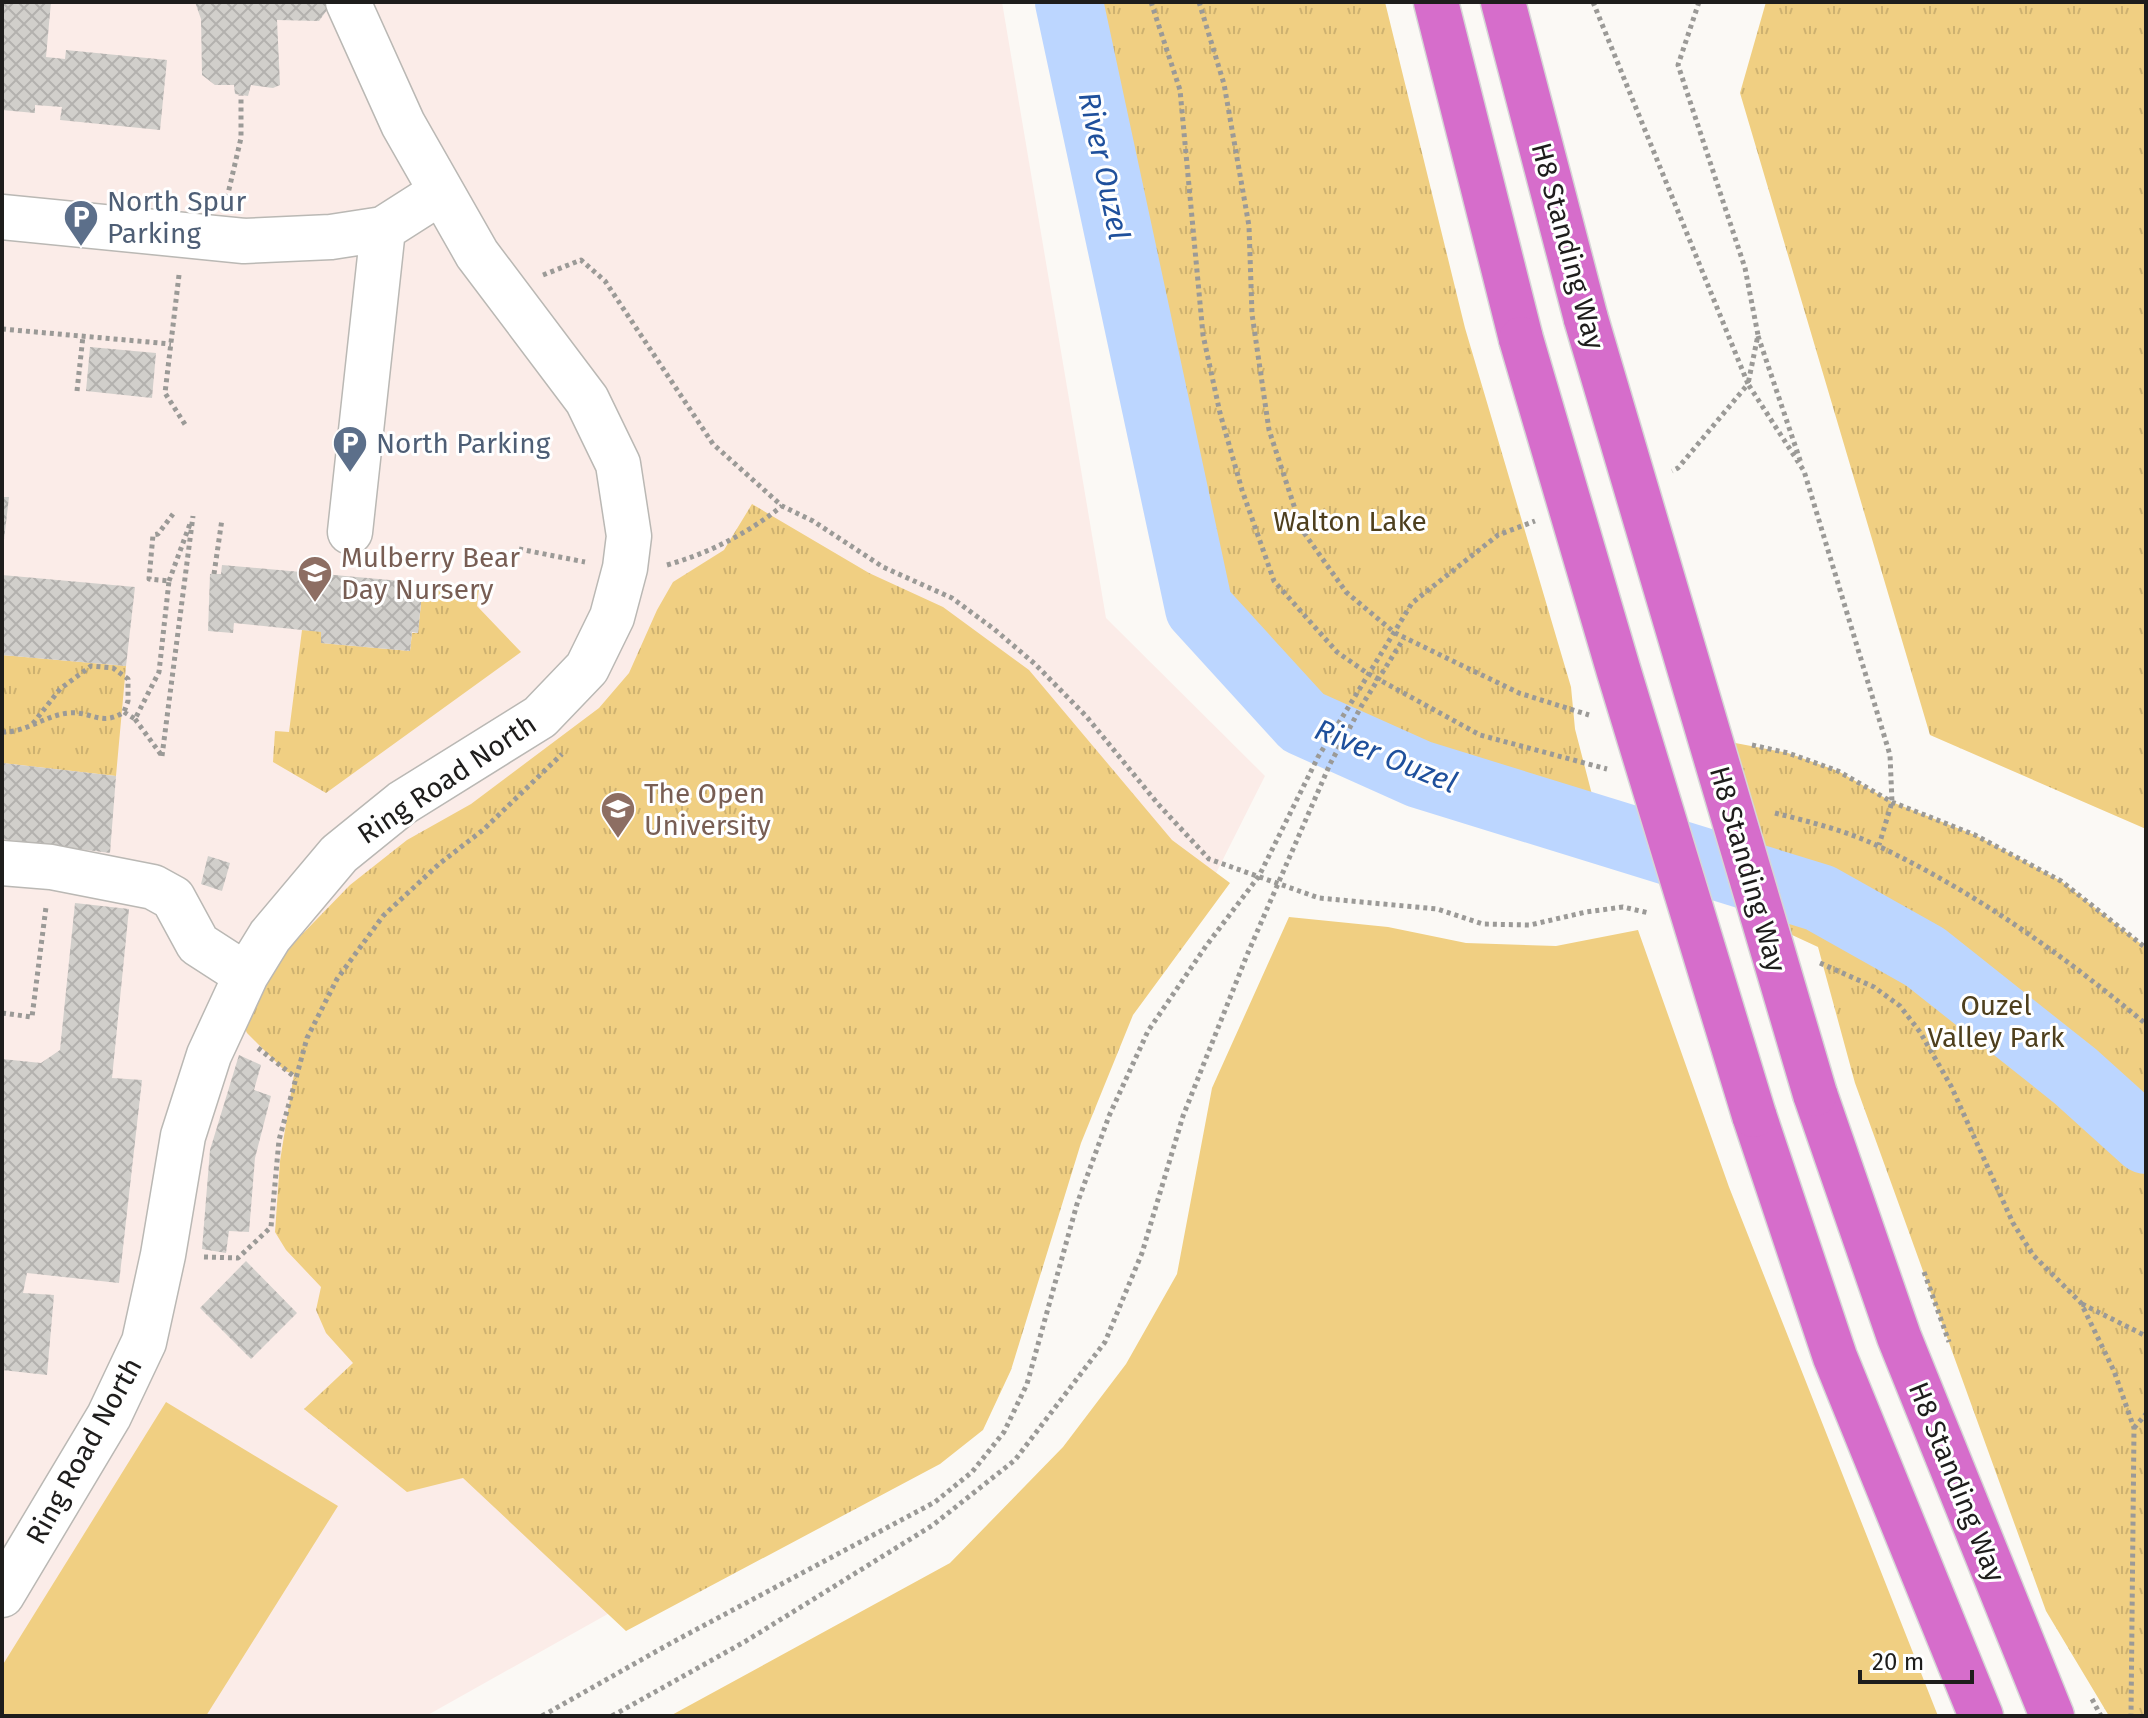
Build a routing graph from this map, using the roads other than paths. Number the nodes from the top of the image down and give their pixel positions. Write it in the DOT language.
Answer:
graph roads {
  1 [pos="348,2"];
  2 [pos="1436,2"];
  3 [pos="1503,2"];
  4 [pos="441,192"];
  5 [pos="2,217"];
  6 [pos="383,229"];
  7 [pos="350,532"];
  8 [pos="2,863"];
  9 [pos="246,975"];
  10 [pos="2,1595"];
  11 [pos="1981,1716"];
  12 [pos="2052,1716"];
  1 -- 4 [label="lane, Ring Road North"];
  2 -- 11 [label="highway, bridge"];
  3 -- 12 [label="highway, H8 Standing Way, bridge"];
  4 -- 6 [label="lane"];
  4 -- 9 [label="lane, Ring Road North"];
  5 -- 6 [label="lane"];
  6 -- 7 [label="lane"];
  8 -- 9 [label="lane"];
  9 -- 10 [label="lane, Ring Road North"];
}
